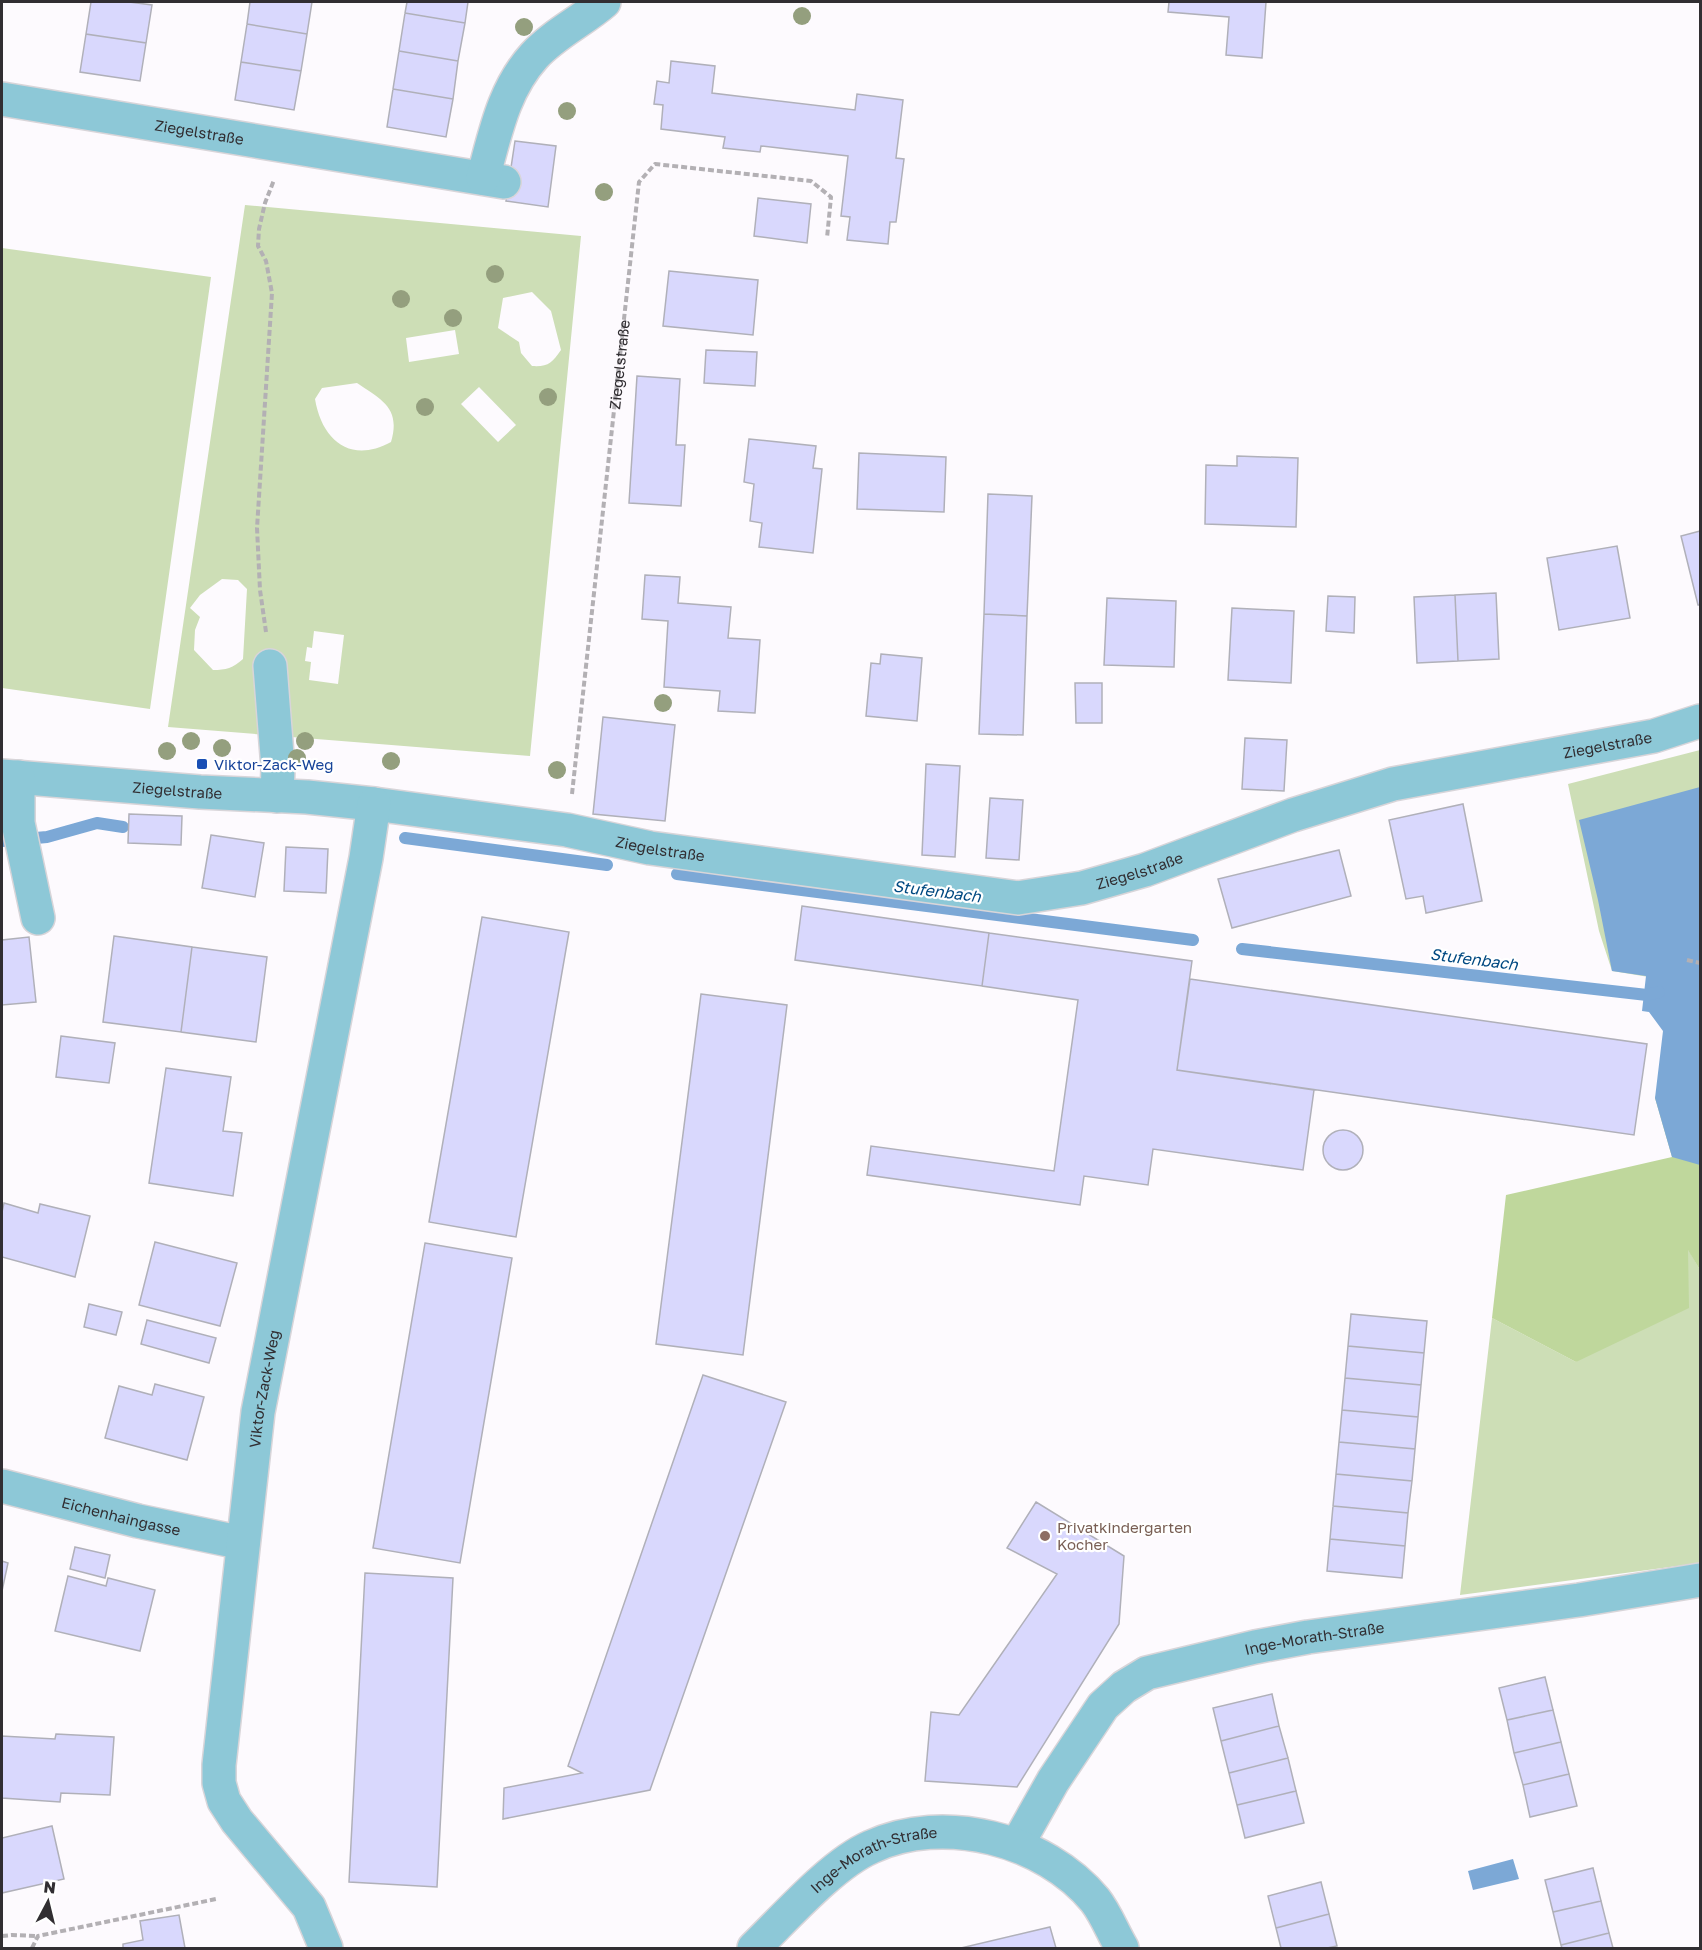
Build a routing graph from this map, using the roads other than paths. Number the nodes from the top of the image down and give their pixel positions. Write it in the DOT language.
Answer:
graph roads {
  1 [pos="604,2"];
  2 [pos="2,99"];
  3 [pos="270,666"];
  4 [pos="1701,721"];
  5 [pos="10,777"];
  6 [pos="277,796"];
  7 [pos="374,804"];
  8 [pos="38,918"];
  9 [pos="2,1486"];
  10 [pos="243,1544"];
  11 [pos="1701,1580"];
  12 [pos="1017,1845"];
  13 [pos="326,1948"];
  14 [pos="754,1948"];
  15 [pos="1122,1948"];
  1 -- 2 [label="street, Ziegelstraße"];
  3 -- 6 [label="street"];
  4 -- 7 [label="street, Ziegelstraße"];
  5 -- 6 [label="street, Ziegelstraße"];
  5 -- 8 [label="street"];
  6 -- 7 [label="street, Ziegelstraße"];
  7 -- 10 [label="street, Viktor-Zack-Weg"];
  9 -- 10 [label="street, Eichenhaingasse"];
  10 -- 13 [label="street, Viktor-Zack-Weg"];
  11 -- 12 [label="street, Inge-Morath-Straße"];
  12 -- 14 [label="street, Inge-Morath-Straße"];
  12 -- 15 [label="street, Inge-Morath-Straße"];
}
